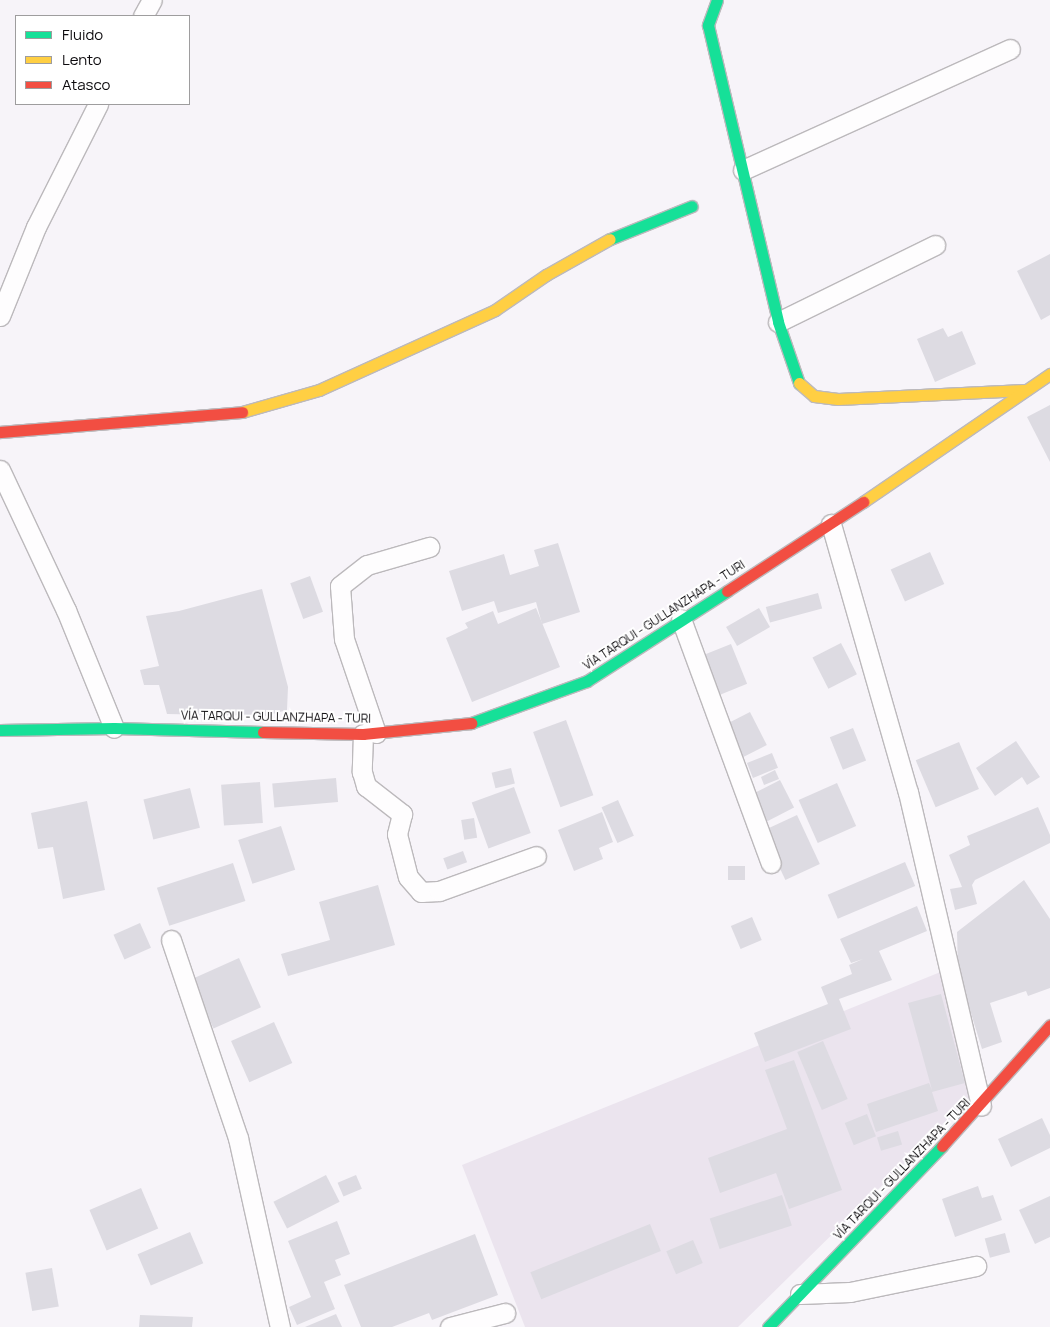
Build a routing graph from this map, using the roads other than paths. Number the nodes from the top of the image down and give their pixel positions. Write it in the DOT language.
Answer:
graph roads {
  1 [pos="152,0"];
  2 [pos="717,0"];
  3 [pos="144,15"];
  4 [pos="1010,49"];
  5 [pos="97,105"];
  6 [pos="743,170"];
  7 [pos="692,206"];
  8 [pos="935,245"];
  9 [pos="0,316"];
  10 [pos="778,322"];
  11 [pos="1050,374"];
  12 [pos="1024,390"];
  13 [pos="0,432"];
  14 [pos="0,470"];
  15 [pos="831,524"];
  16 [pos="429,547"];
  17 [pos="681,619"];
  18 [pos="114,728"];
  19 [pos="0,730"];
  20 [pos="369,734"];
  21 [pos="536,856"];
  22 [pos="771,863"];
  23 [pos="171,940"];
  24 [pos="1050,1025"];
  25 [pos="981,1106"];
  26 [pos="976,1266"];
  27 [pos="800,1294"];
  28 [pos="505,1313"];
  29 [pos="280,1327"];
  30 [pos="450,1327"];
  31 [pos="768,1327"];
  1 -- 3 [label="street"];
  2 -- 6 [label="main road"];
  4 -- 6 [label="street"];
  5 -- 9 [label="street"];
  6 -- 10 [label="main road"];
  7 -- 13 [label="main road"];
  8 -- 10 [label="street"];
  10 -- 12 [label="main road"];
  11 -- 12 [label="main road, VÍA TARQUI - GULLANZHAPA - TURI"];
  12 -- 15 [label="main road, VÍA TARQUI - GULLANZHAPA - TURI"];
  14 -- 18 [label="street"];
  15 -- 17 [label="main road, VÍA TARQUI - GULLANZHAPA - TURI"];
  15 -- 25 [label="street"];
  16 -- 20 [label="street"];
  17 -- 20 [label="main road, VÍA TARQUI - GULLANZHAPA - TURI"];
  17 -- 22 [label="street"];
  18 -- 19 [label="main road, VÍA TARQUI - GULLANZHAPA - TURI"];
  18 -- 20 [label="main road, VÍA TARQUI - GULLANZHAPA - TURI"];
  20 -- 21 [label="street"];
  23 -- 29 [label="street"];
  24 -- 25 [label="main road, VÍA TARQUI - GULLANZHAPA - TURI"];
  25 -- 27 [label="main road, VÍA TARQUI - GULLANZHAPA - TURI"];
  26 -- 27 [label="street"];
  27 -- 31 [label="main road, VÍA TARQUI - GULLANZHAPA - TURI"];
  28 -- 30 [label="street"];
}
